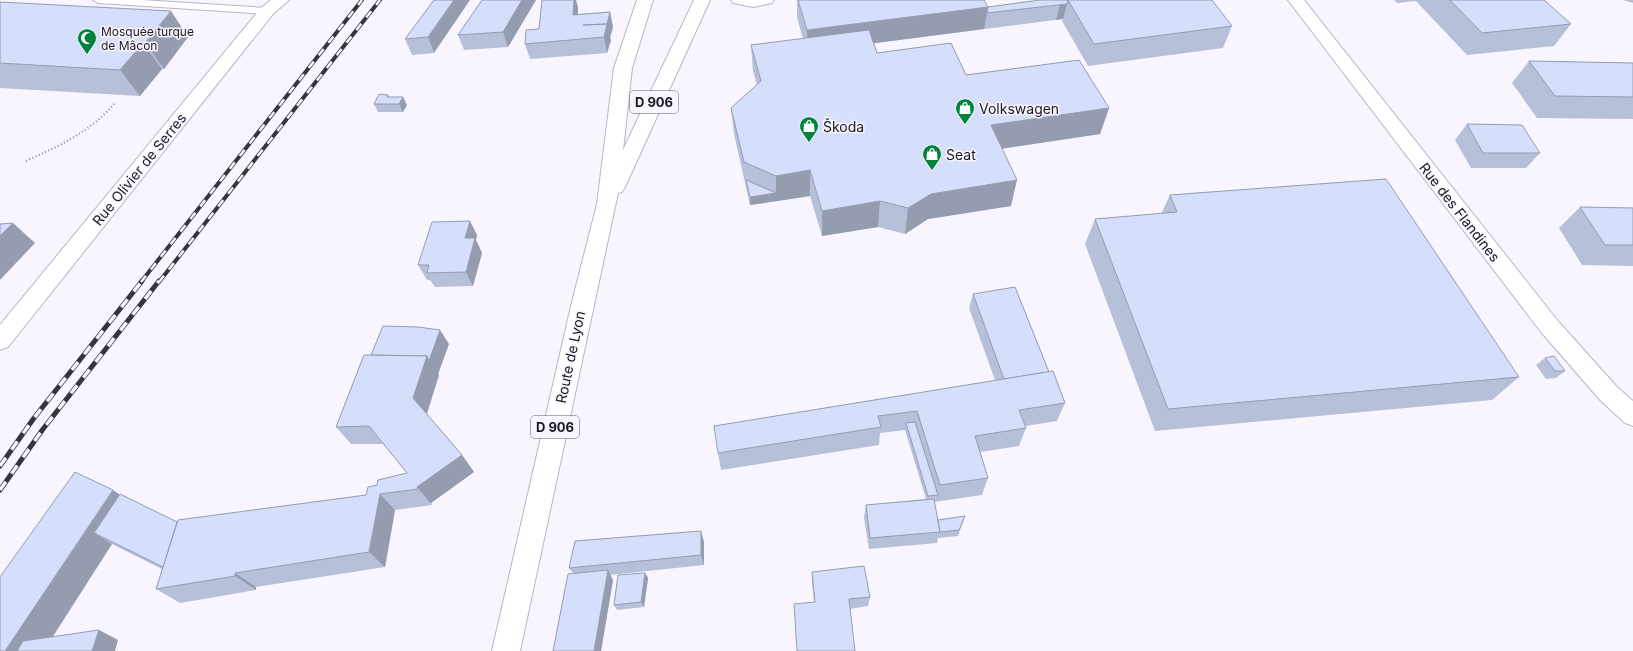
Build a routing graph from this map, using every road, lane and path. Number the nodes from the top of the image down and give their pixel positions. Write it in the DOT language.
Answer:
graph roads {
  1 [pos="98,0"];
  2 [pos="645,0"];
  3 [pos="702,0"];
  4 [pos="739,0"];
  5 [pos="766,0"];
  6 [pos="1296,0"];
  7 [pos="274,5"];
  8 [pos="114,104"];
  9 [pos="26,161"];
  10 [pos="607,204"];
  11 [pos="0,341"];
  12 [pos="1633,416"];
  13 [pos="506,651"];
  1 -- 7 [label="lane"];
  2 -- 10 [label="main road, D 906"];
  3 -- 10 [label="main road, D 906"];
  4 -- 5 [label="main road"];
  6 -- 12 [label="main road, Rue des Flandines"];
  7 -- 11 [label="main road, Rue Olivier de Serres"];
  8 -- 9 [label="path"];
  10 -- 13 [label="main road, Route de Lyon / D 906"];
}
